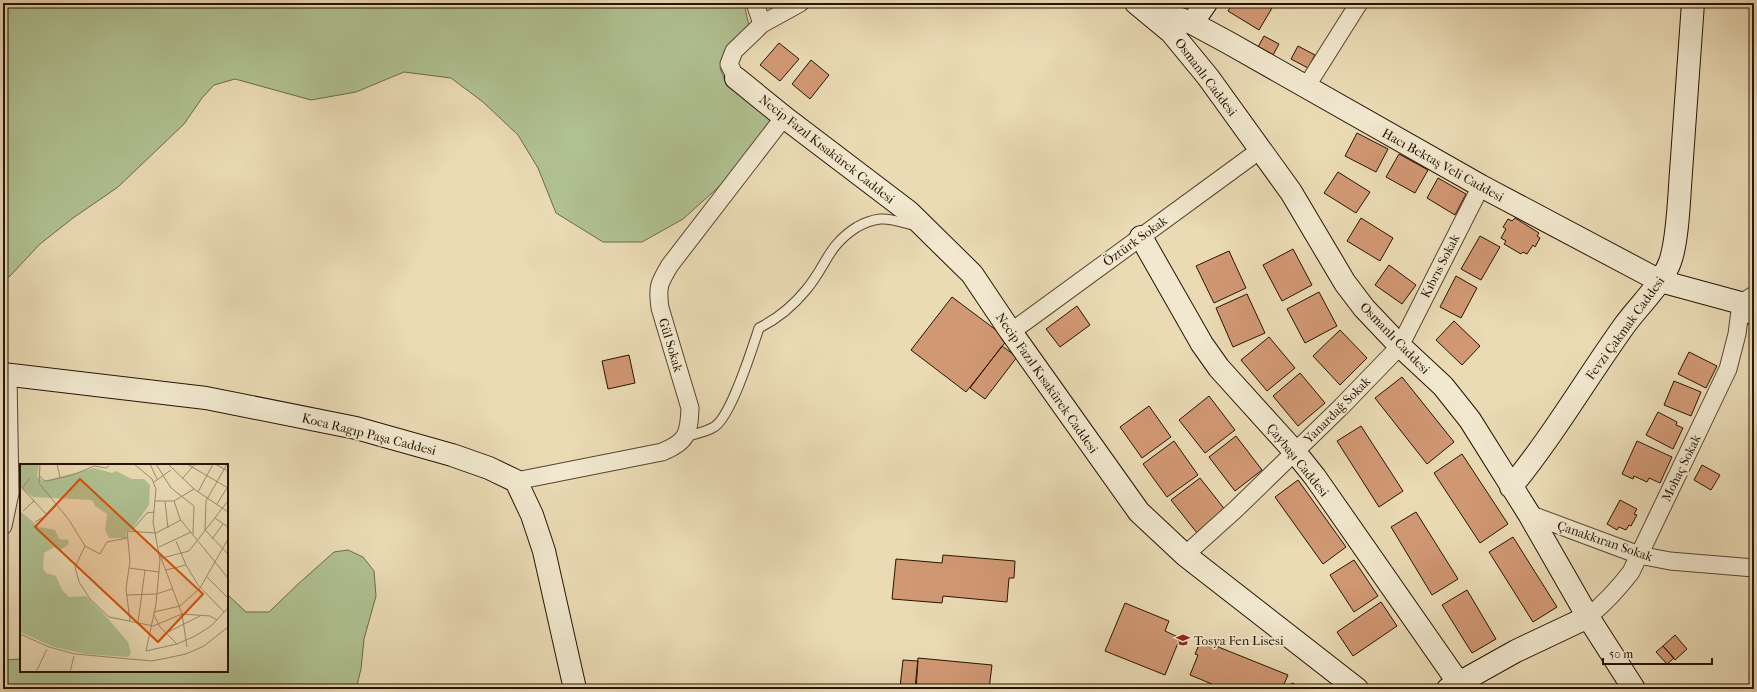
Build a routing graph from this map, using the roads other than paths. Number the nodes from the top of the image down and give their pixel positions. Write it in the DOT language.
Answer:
graph roads {
  1 [pos="756,3"];
  2 [pos="800,3"];
  3 [pos="1136,3"];
  4 [pos="1206,3"];
  5 [pos="1359,3"];
  6 [pos="1693,3"];
  7 [pos="1192,23"];
  8 [pos="762,24"];
  9 [pos="736,78"];
  10 [pos="1306,87"];
  11 [pos="784,117"];
  12 [pos="1260,150"];
  13 [pos="1480,186"];
  14 [pos="925,227"];
  15 [pos="1141,237"];
  16 [pos="1660,281"];
  17 [pos="1750,304"];
  18 [pos="1011,332"];
  19 [pos="1400,346"];
  20 [pos="5,374"];
  21 [pos="685,437"];
  22 [pos="1295,452"];
  23 [pos="516,481"];
  24 [pos="1511,486"];
  25 [pos="1528,514"];
  26 [pos="4,521"];
  27 [pos="1185,555"];
  28 [pos="1639,555"];
  29 [pos="1754,568"];
  30 [pos="1588,617"];
  31 [pos="1453,686"];
  32 [pos="575,689"];
  33 [pos="1357,689"];
  34 [pos="1634,689"];
  1 -- 8 [label="street"];
  2 -- 8 [label="street"];
  3 -- 7 [label="street, Hacı Bektaş Veli Caddesi"];
  3 -- 12 [label="street, Osmanlı Caddesi"];
  4 -- 7 [label="street"];
  5 -- 10 [label="street"];
  6 -- 16 [label="street, Fevzi Çakmak Caddesi"];
  7 -- 10 [label="street, Hacı Bektaş Veli Caddesi"];
  8 -- 9 [label="street"];
  9 -- 11 [label="street, Necip Fazıl Kısakürek Caddesi"];
  10 -- 13 [label="street, Hacı Bektaş Veli Caddesi"];
  11 -- 14 [label="street, Necip Fazıl Kısakürek Caddesi"];
  11 -- 21 [label="street, Gül Sokak"];
  12 -- 15 [label="street, Öztürk Sokak"];
  12 -- 19 [label="street, Osmanlı Caddesi"];
  13 -- 16 [label="street, Hacı Bektaş Veli Caddesi"];
  13 -- 19 [label="street, Kıbrıs Sokak"];
  14 -- 18 [label="street, Necip Fazıl Kısakürek Caddesi"];
  14 -- 21 [label="lane"];
  15 -- 18 [label="street, Öztürk Sokak"];
  15 -- 22 [label="street, Çaybaşı Caddesi"];
  16 -- 17 [label="street, Hacı Bektaş Veli Caddesi"];
  16 -- 24 [label="street, Fevzi Çakmak Caddesi"];
  17 -- 28 [label="street, Mohaç Sokak"];
  18 -- 27 [label="street, Necip Fazıl Kısakürek Caddesi"];
  19 -- 22 [label="street, Yanardağ Sokak"];
  19 -- 24 [label="street, Osmanlı Caddesi"];
  20 -- 23 [label="street, Koca Ragıp Paşa Caddesi"];
  20 -- 26 [label="street"];
  21 -- 23 [label="street"];
  22 -- 27 [label="street, Yanardağ Sokak"];
  22 -- 31 [label="street, Çaybaşı Caddesi"];
  23 -- 32 [label="street"];
  24 -- 25 [label="street, Osmanlı Caddesi"];
  25 -- 28 [label="street, Çanakkıran Sokak"];
  25 -- 30 [label="street, Osmanlı Caddesi"];
  27 -- 33 [label="street, Necip Fazıl Kısakürek Caddesi"];
  28 -- 29 [label="street, Çanakkıran Sokak"];
  28 -- 30 [label="street, Mohaç Sokak"];
  30 -- 31 [label="street"];
  30 -- 34 [label="street, Osmanlı Caddesi"];
}
